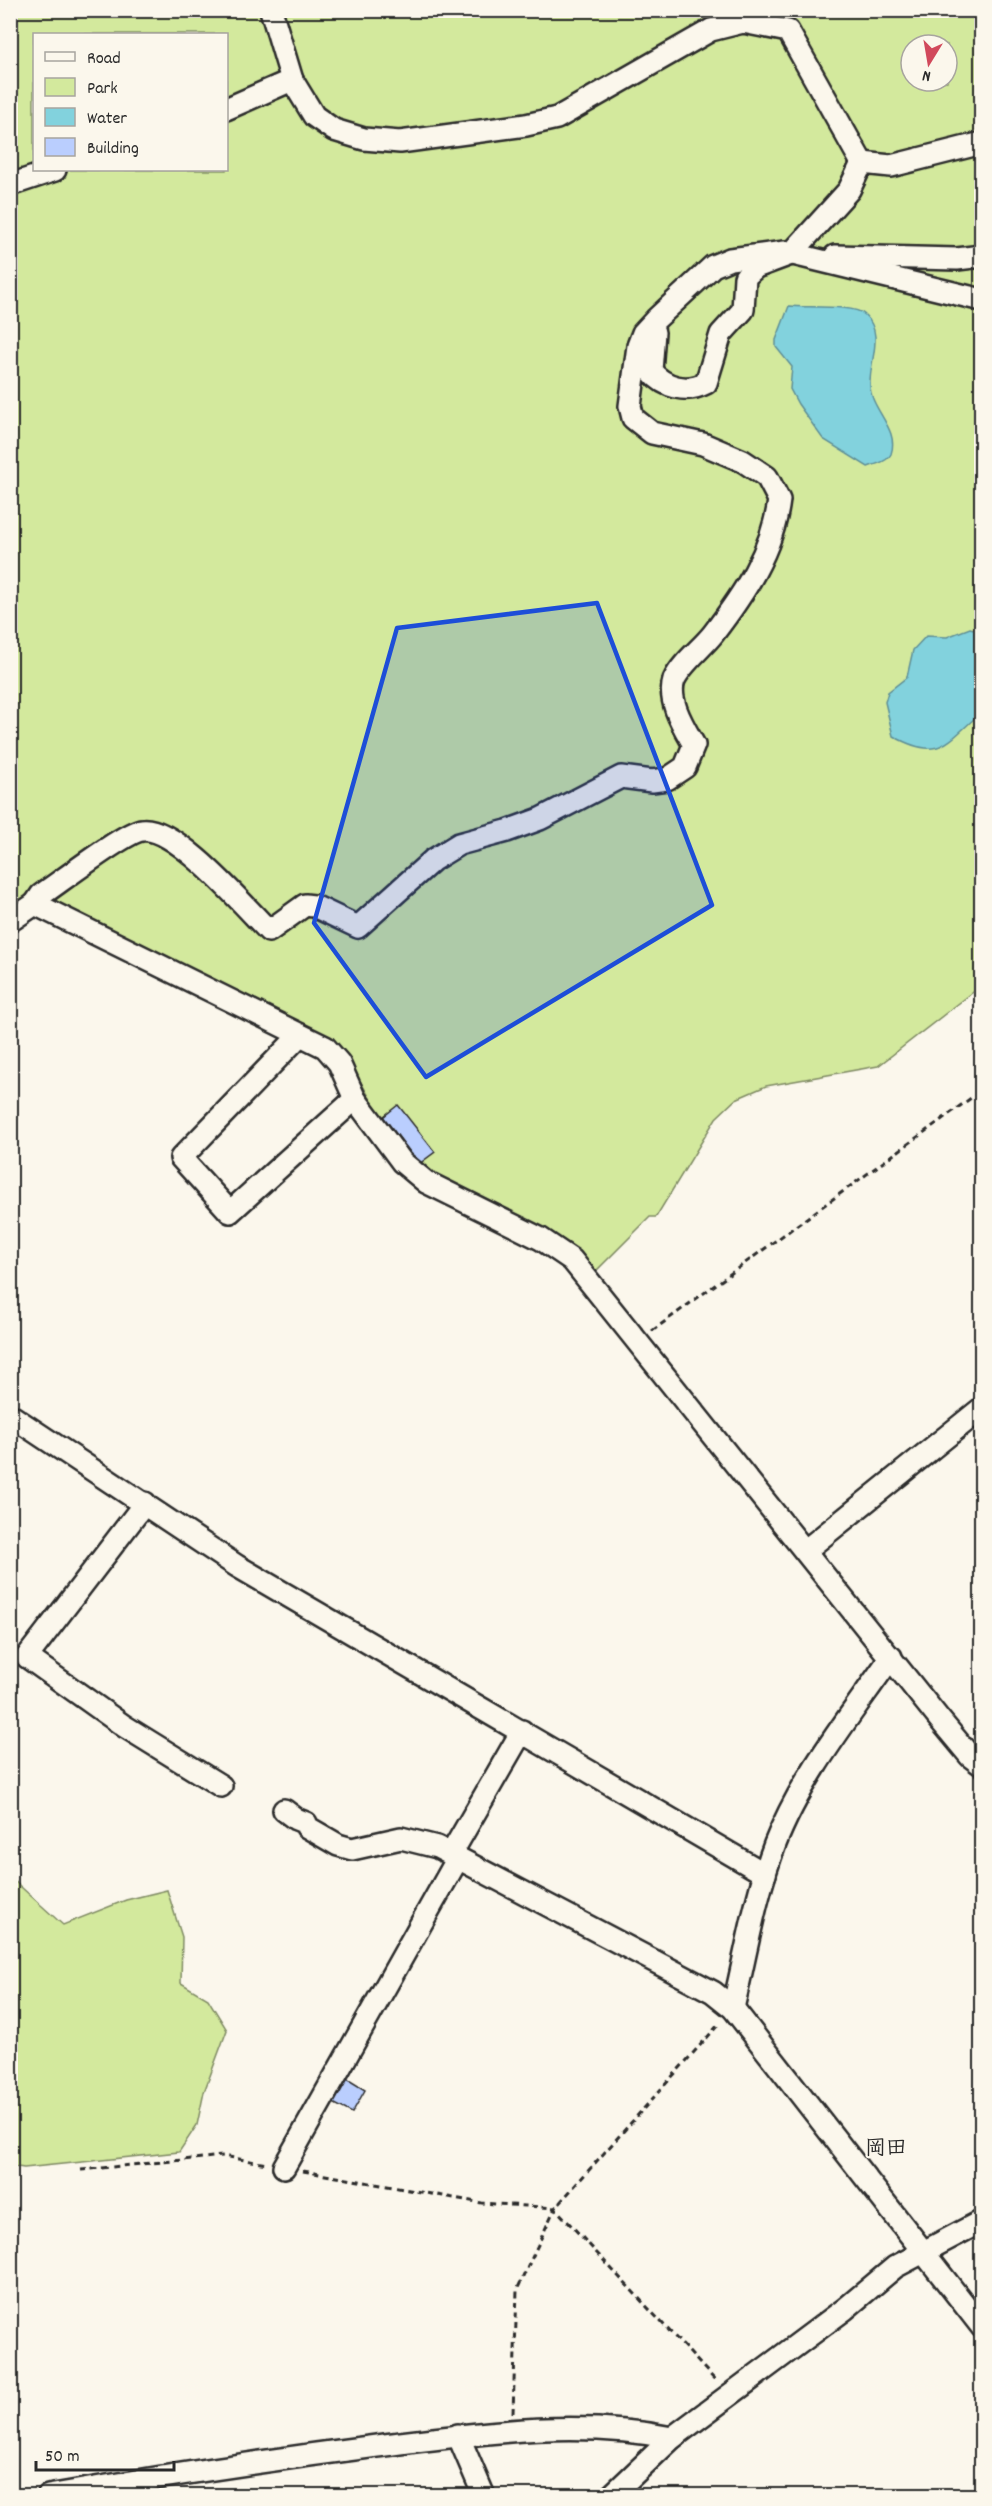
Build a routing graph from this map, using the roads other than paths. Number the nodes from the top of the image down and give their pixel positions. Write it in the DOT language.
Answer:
graph roads {
  1 [pos="271,10"];
  2 [pos="292,80"];
  3 [pos="228,108"];
  4 [pos="981,144"];
  5 [pos="862,163"];
  6 [pos="52,171"];
  7 [pos="10,185"];
  8 [pos="793,252"];
  9 [pos="981,256"];
  10 [pos="981,300"];
  11 [pos="656,319"];
  12 [pos="35,904"];
  13 [pos="10,921"];
  14 [pos="300,1035"];
  15 [pos="355,1099"];
  16 [pos="981,1408"];
  17 [pos="10,1415"];
  18 [pos="145,1503"];
  19 [pos="806,1550"];
  20 [pos="891,1657"];
  21 [pos="522,1731"];
  22 [pos="981,1765"];
  23 [pos="221,1786"];
  24 [pos="284,1810"];
  25 [pos="454,1856"];
  26 [pos="765,1874"];
  27 [pos="733,2008"];
  28 [pos="284,2167"];
  29 [pos="981,2221"];
  30 [pos="924,2252"];
  31 [pos="981,2327"];
  32 [pos="458,2435"];
  33 [pos="672,2438"];
  34 [pos="48,2496"];
  35 [pos="484,2496"];
  36 [pos="611,2496"];
  1 -- 2 [label="street"];
  2 -- 3 [label="street"];
  2 -- 5 [label="street"];
  4 -- 5 [label="street"];
  5 -- 8 [label="street"];
  6 -- 7 [label="street"];
  8 -- 9 [label="street"];
  8 -- 10 [label="street"];
  8 -- 11 [label="street"];
  8 -- 11 [label="street"];
  11 -- 12 [label="street"];
  12 -- 13 [label="street"];
  12 -- 14 [label="street"];
  14 -- 15 [label="street"];
  14 -- 15 [label="street"];
  15 -- 19 [label="street"];
  16 -- 19 [label="street"];
  17 -- 18 [label="street"];
  18 -- 21 [label="street"];
  18 -- 23 [label="street"];
  19 -- 20 [label="street"];
  20 -- 22 [label="street"];
  20 -- 26 [label="street"];
  21 -- 25 [label="street"];
  21 -- 26 [label="street"];
  24 -- 25 [label="street"];
  25 -- 27 [label="street"];
  25 -- 28 [label="street"];
  26 -- 27 [label="street"];
  27 -- 30 [label="street"];
  29 -- 30 [label="street"];
  30 -- 31 [label="street"];
  30 -- 33 [label="street"];
  32 -- 33 [label="street"];
  32 -- 34 [label="street"];
  32 -- 35 [label="street"];
  33 -- 36 [label="street"];
}
